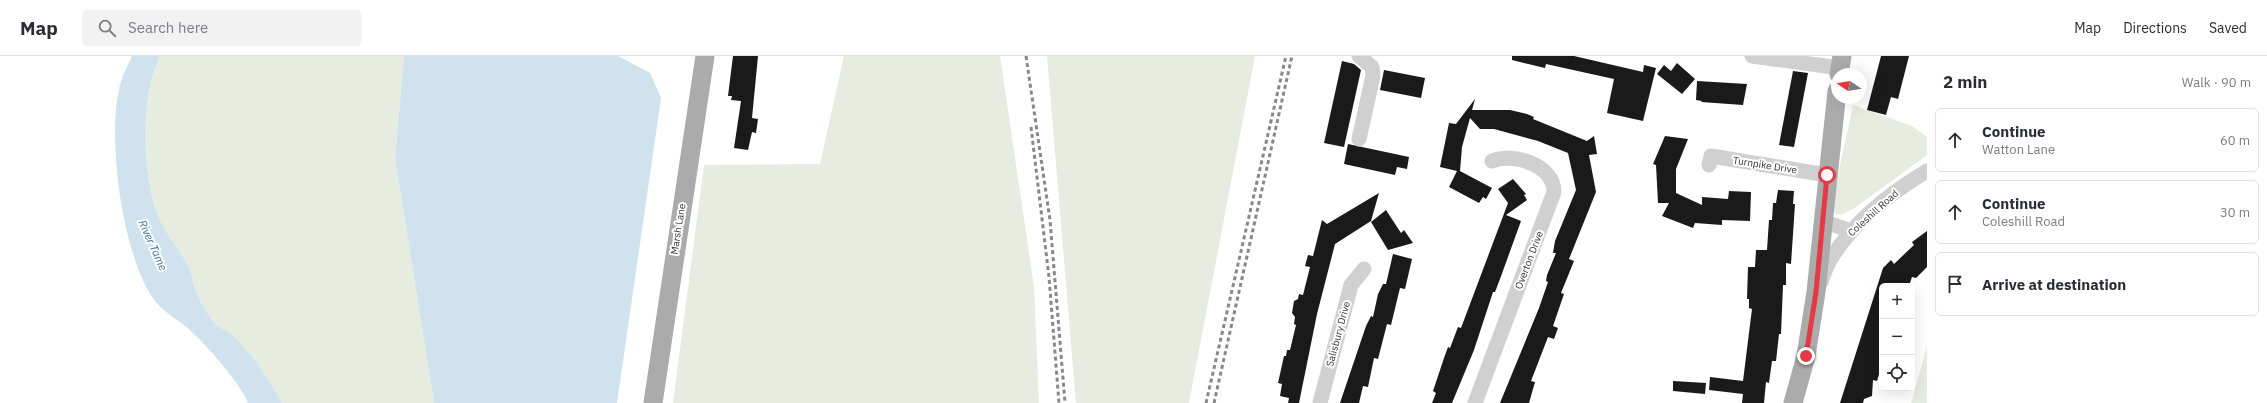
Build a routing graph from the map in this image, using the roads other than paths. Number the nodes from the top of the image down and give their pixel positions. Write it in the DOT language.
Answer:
graph roads {
  1 [pos="705,56"];
  2 [pos="1359,56"];
  3 [pos="1752,56"];
  4 [pos="1840,66"];
  5 [pos="1835,104"];
  6 [pos="1359,139"];
  7 [pos="1492,161"];
  8 [pos="1709,165"];
  9 [pos="1927,170"];
  10 [pos="1827,175"];
  11 [pos="1823,221"];
  12 [pos="1851,231"];
  13 [pos="1364,270"];
  14 [pos="1816,292"];
  15 [pos="653,403"];
  16 [pos="1320,403"];
  17 [pos="1475,403"];
  18 [pos="1793,403"];
  1 -- 15 [label="main road, Marsh Lane"];
  2 -- 6 [label="street"];
  3 -- 4 [label="street"];
  5 -- 10 [label="main road"];
  7 -- 17 [label="street, Overton Drive"];
  8 -- 10 [label="street, Turnpike Drive"];
  9 -- 12 [label="street, Coleshill Road"];
  10 -- 11 [label="main road"];
  11 -- 12 [label="street"];
  11 -- 14 [label="main road"];
  12 -- 14 [label="street, Coleshill Road"];
  13 -- 16 [label="street, Salisbury Drive"];
  14 -- 18 [label="main road, Coleshill Road"];
}
